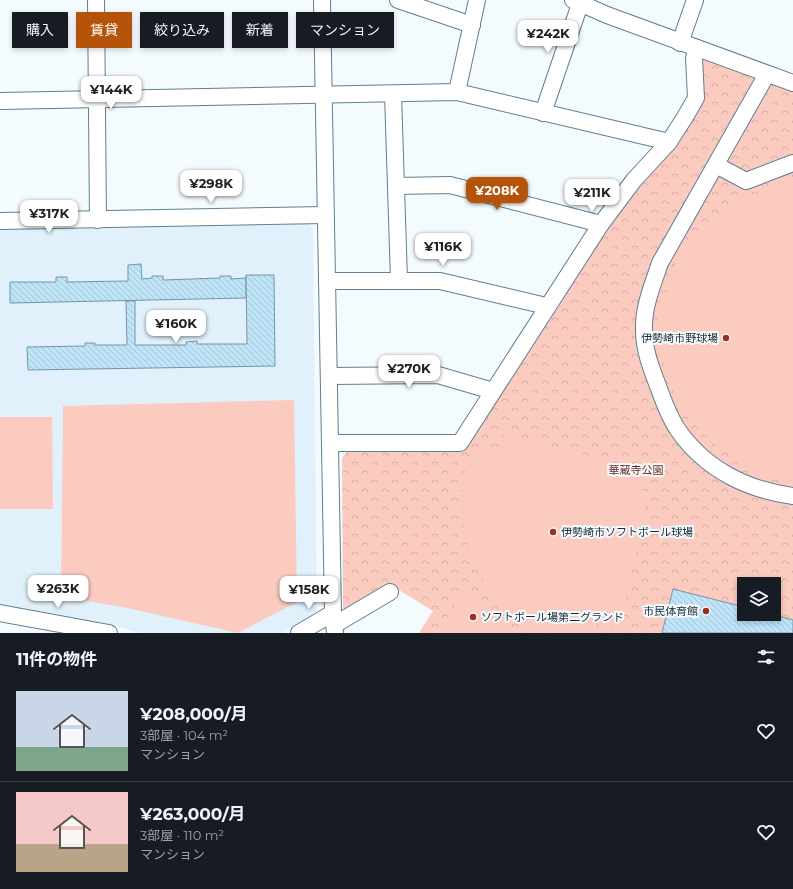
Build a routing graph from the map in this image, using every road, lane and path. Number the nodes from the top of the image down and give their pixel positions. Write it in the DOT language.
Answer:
graph roads {
  1 [pos="96,0"];
  2 [pos="322,0"];
  3 [pos="398,0"];
  4 [pos="477,0"];
  5 [pos="694,0"];
  6 [pos="577,2"];
  7 [pos="472,25"];
  8 [pos="680,42"];
  9 [pos="697,48"];
  10 [pos="767,74"];
  11 [pos="793,83"];
  12 [pos="457,92"];
  13 [pos="323,94"];
  14 [pos="393,94"];
  15 [pos="97,100"];
  16 [pos="0,101"];
  17 [pos="543,113"];
  18 [pos="669,142"];
  19 [pos="793,163"];
  20 [pos="716,165"];
  21 [pos="396,186"];
  22 [pos="325,215"];
  23 [pos="98,220"];
  24 [pos="0,221"];
  25 [pos="601,224"];
  26 [pos="399,280"];
  27 [pos="327,282"];
  28 [pos="546,308"];
  29 [pos="329,376"];
  30 [pos="493,391"];
  31 [pos="331,443"];
  32 [pos="793,496"];
  33 [pos="390,592"];
  34 [pos="0,613"];
  35 [pos="334,624"];
  36 [pos="109,633"];
  37 [pos="299,633"];
  1 -- 15 [label="street"];
  2 -- 13 [label="street"];
  3 -- 7 [label="street"];
  4 -- 7 [label="street"];
  5 -- 8 [label="street"];
  6 -- 8 [label="street"];
  6 -- 17 [label="street"];
  7 -- 12 [label="street"];
  8 -- 9 [label="street"];
  9 -- 10 [label="street"];
  9 -- 18 [label="street"];
  10 -- 11 [label="street"];
  10 -- 20 [label="street"];
  12 -- 14 [label="street"];
  12 -- 17 [label="street"];
  13 -- 14 [label="street"];
  13 -- 15 [label="street"];
  13 -- 22 [label="street"];
  14 -- 21 [label="street"];
  15 -- 16 [label="street"];
  15 -- 23 [label="street"];
  17 -- 18 [label="street"];
  18 -- 25 [label="street"];
  19 -- 20 [label="street"];
  20 -- 32 [label="street"];
  21 -- 25 [label="street"];
  21 -- 26 [label="street"];
  22 -- 23 [label="street"];
  22 -- 27 [label="street"];
  23 -- 24 [label="street"];
  25 -- 28 [label="street"];
  26 -- 27 [label="street"];
  26 -- 28 [label="street"];
  27 -- 29 [label="street"];
  28 -- 30 [label="street"];
  29 -- 30 [label="street"];
  29 -- 31 [label="street"];
  30 -- 31 [label="street"];
  31 -- 35 [label="street"];
  33 -- 35 [label="street"];
  34 -- 36 [label="street"];
  35 -- 37 [label="street"];
}
